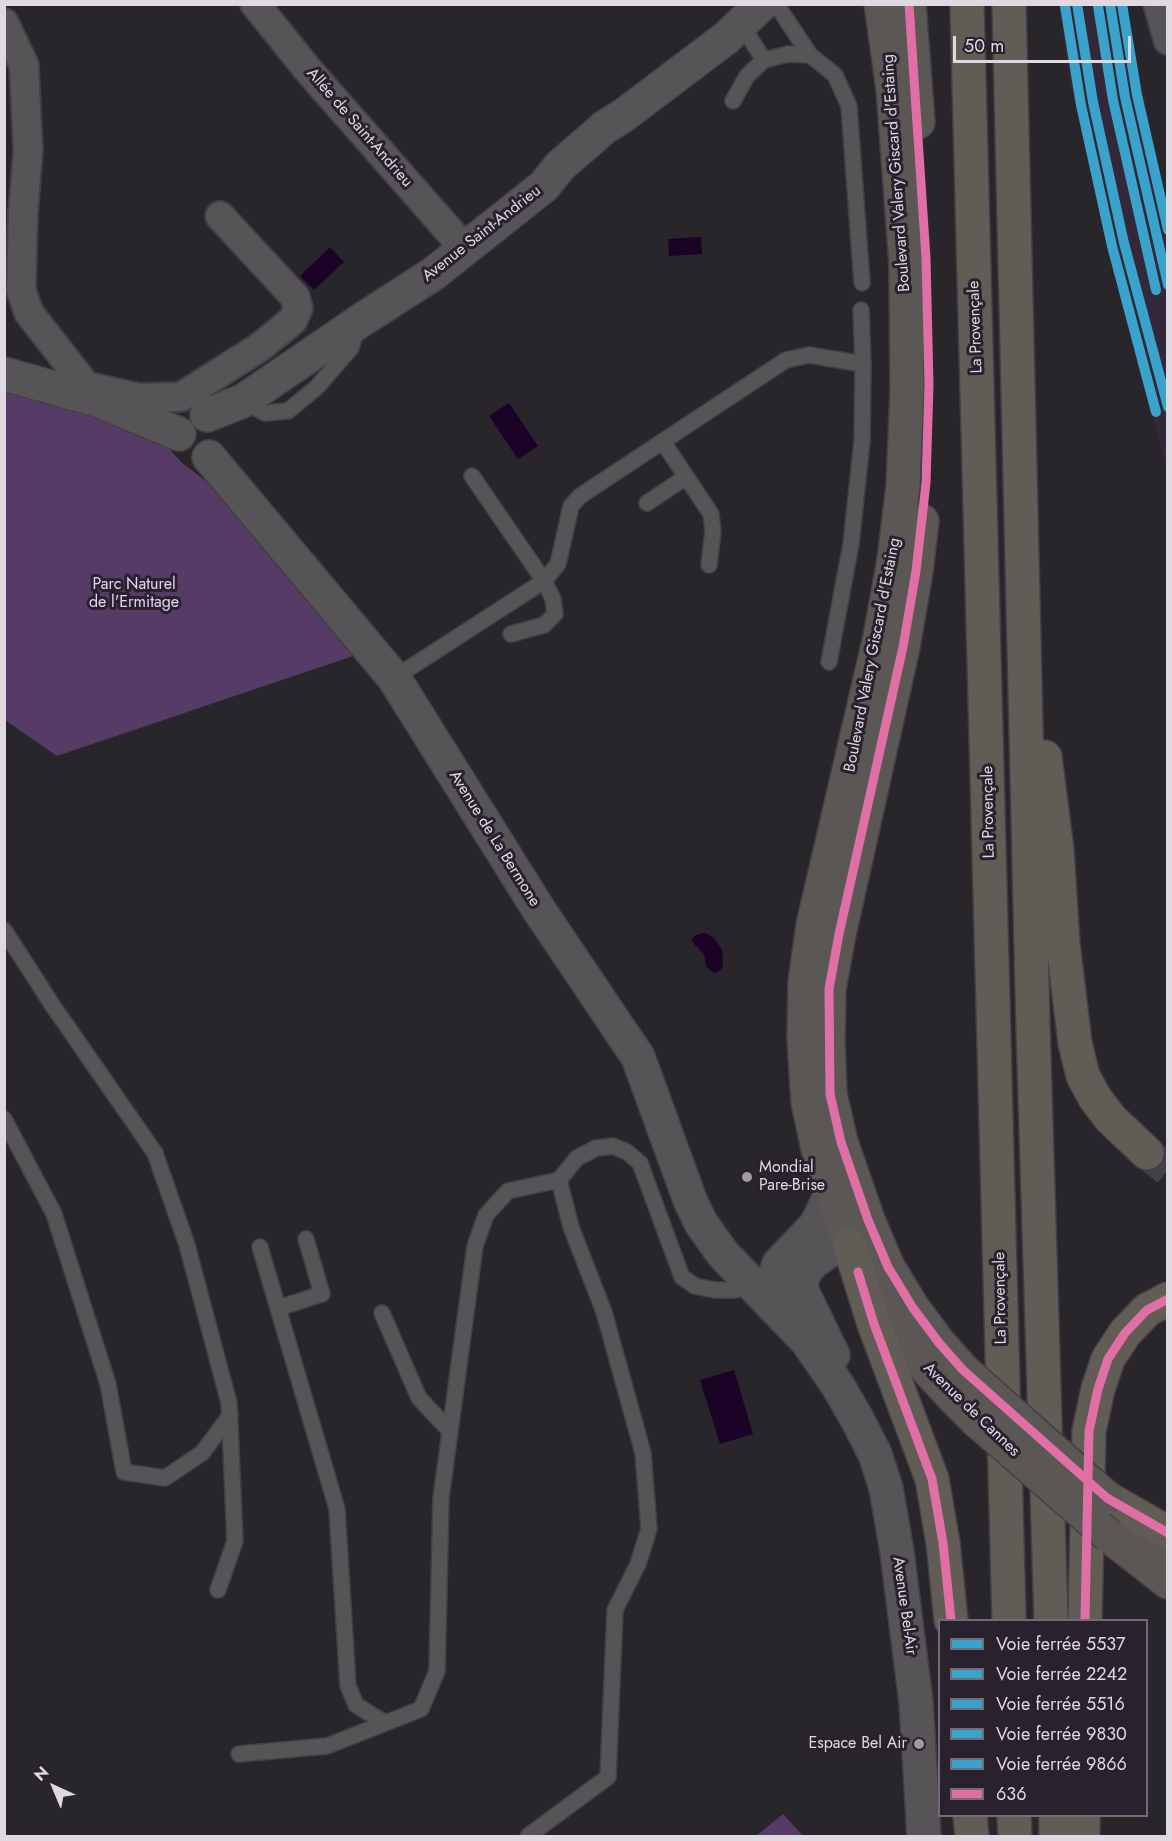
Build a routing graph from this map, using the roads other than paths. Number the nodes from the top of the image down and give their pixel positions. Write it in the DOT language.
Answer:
graph roads {
  1 [pos="255,4"];
  2 [pos="776,4"];
  3 [pos="881,4"];
  4 [pos="909,4"];
  5 [pos="967,4"];
  6 [pos="1009,4"];
  7 [pos="1158,4"];
  8 [pos="752,15"];
  9 [pos="4,24"];
  10 [pos="1167,40"];
  11 [pos="810,55"];
  12 [pos="764,60"];
  13 [pos="733,101"];
  14 [pos="220,216"];
  15 [pos="466,249"];
  16 [pos="862,283"];
  17 [pos="861,310"];
  18 [pos="863,364"];
  19 [pos="4,374"];
  20 [pos="92,393"];
  21 [pos="213,436"];
  22 [pos="663,442"];
  23 [pos="472,476"];
  24 [pos="687,477"];
  25 [pos="648,503"];
  26 [pos="709,565"];
  27 [pos="544,581"];
  28 [pos="512,634"];
  29 [pos="1024,637"];
  30 [pos="829,662"];
  31 [pos="394,678"];
  32 [pos="4,930"];
  33 [pos="4,1119"];
  34 [pos="1147,1153"];
  35 [pos="559,1180"];
  36 [pos="832,1192"];
  37 [pos="306,1239"];
  38 [pos="799,1241"];
  39 [pos="849,1244"];
  40 [pos="260,1247"];
  41 [pos="723,1254"];
  42 [pos="748,1280"];
  43 [pos="1167,1299"];
  44 [pos="771,1304"];
  45 [pos="278,1308"];
  46 [pos="382,1313"];
  47 [pos="958,1384"];
  48 [pos="838,1386"];
  49 [pos="230,1416"];
  50 [pos="450,1431"];
  51 [pos="1107,1498"];
  52 [pos="1167,1533"];
  53 [pos="1167,1553"];
  54 [pos="1167,1582"];
  55 [pos="218,1590"];
  56 [pos="951,1619"];
  57 [pos="1009,1619"];
  58 [pos="1051,1619"];
  59 [pos="1084,1619"];
  60 [pos="385,1723"];
  61 [pos="239,1754"];
  62 [pos="970,1817"];
  63 [pos="1014,1817"];
  64 [pos="1056,1817"];
  65 [pos="1083,1817"];
  66 [pos="528,1836"];
  67 [pos="924,1836"];
  68 [pos="972,1836"];
  69 [pos="1015,1836"];
  70 [pos="1056,1836"];
  71 [pos="1083,1836"];
  1 -- 15 [label="street, Allée de Saint-Andrieu"];
  2 -- 11 [label="lane"];
  3 -- 36 [label="main road, Boulevard Valery Giscard d'Estaing"];
  4 -- 47 [label="main road, Boulevard Valery Giscard d'Estaing"];
  5 -- 57 [label="highway, La Provençale"];
  6 -- 29 [label="highway"];
  7 -- 10 [label="street"];
  8 -- 12 [label="lane"];
  8 -- 15 [label="street, Avenue Saint-Andrieu"];
  9 -- 20 [label="street"];
  11 -- 12 [label="lane"];
  11 -- 16 [label="lane"];
  12 -- 13 [label="lane"];
  14 -- 20 [label="street"];
  15 -- 21 [label="street, Avenue Saint-Andrieu"];
  17 -- 18 [label="lane"];
  18 -- 22 [label="lane"];
  18 -- 30 [label="lane"];
  19 -- 20 [label="street"];
  20 -- 21 [label="street, Avenue Saint-Andrieu"];
  21 -- 31 [label="street, Avenue de La Bermone"];
  22 -- 24 [label="lane"];
  22 -- 27 [label="lane"];
  23 -- 27 [label="lane"];
  24 -- 25 [label="lane"];
  24 -- 26 [label="lane"];
  27 -- 28 [label="lane"];
  27 -- 31 [label="lane"];
  29 -- 34 [label="highway"];
  29 -- 58 [label="highway"];
  31 -- 41 [label="street, Avenue de La Bermone"];
  32 -- 49 [label="lane"];
  33 -- 49 [label="lane"];
  35 -- 42 [label="lane"];
  35 -- 50 [label="lane"];
  35 -- 66 [label="lane"];
  36 -- 38 [label="street"];
  36 -- 39 [label="main road, Avenue de Cannes"];
  37 -- 45 [label="lane"];
  38 -- 41 [label="street"];
  38 -- 44 [label="street"];
  39 -- 47 [label="main road, Avenue de Cannes"];
  39 -- 48 [label="street, Avenue Bel-Air"];
  39 -- 56 [label="highway"];
  40 -- 45 [label="lane"];
  41 -- 42 [label="street, Avenue de La Bermone"];
  42 -- 44 [label="street, Avenue Bel-Air"];
  43 -- 59 [label="highway"];
  44 -- 48 [label="street, Avenue Bel-Air"];
  45 -- 60 [label="lane"];
  46 -- 50 [label="lane"];
  47 -- 51 [label="main road, Avenue de Cannes, bridge"];
  47 -- 54 [label="main road, Avenue de Cannes, bridge"];
  48 -- 67 [label="street, Avenue Bel-Air"];
  49 -- 55 [label="lane"];
  50 -- 60 [label="lane"];
  51 -- 52 [label="highway"];
  51 -- 53 [label="main road, Avenue de Cannes"];
  60 -- 61 [label="lane"];
  62 -- 68 [label="highway"];
  63 -- 69 [label="highway"];
  64 -- 70 [label="highway"];
  65 -- 71 [label="highway"];
}
